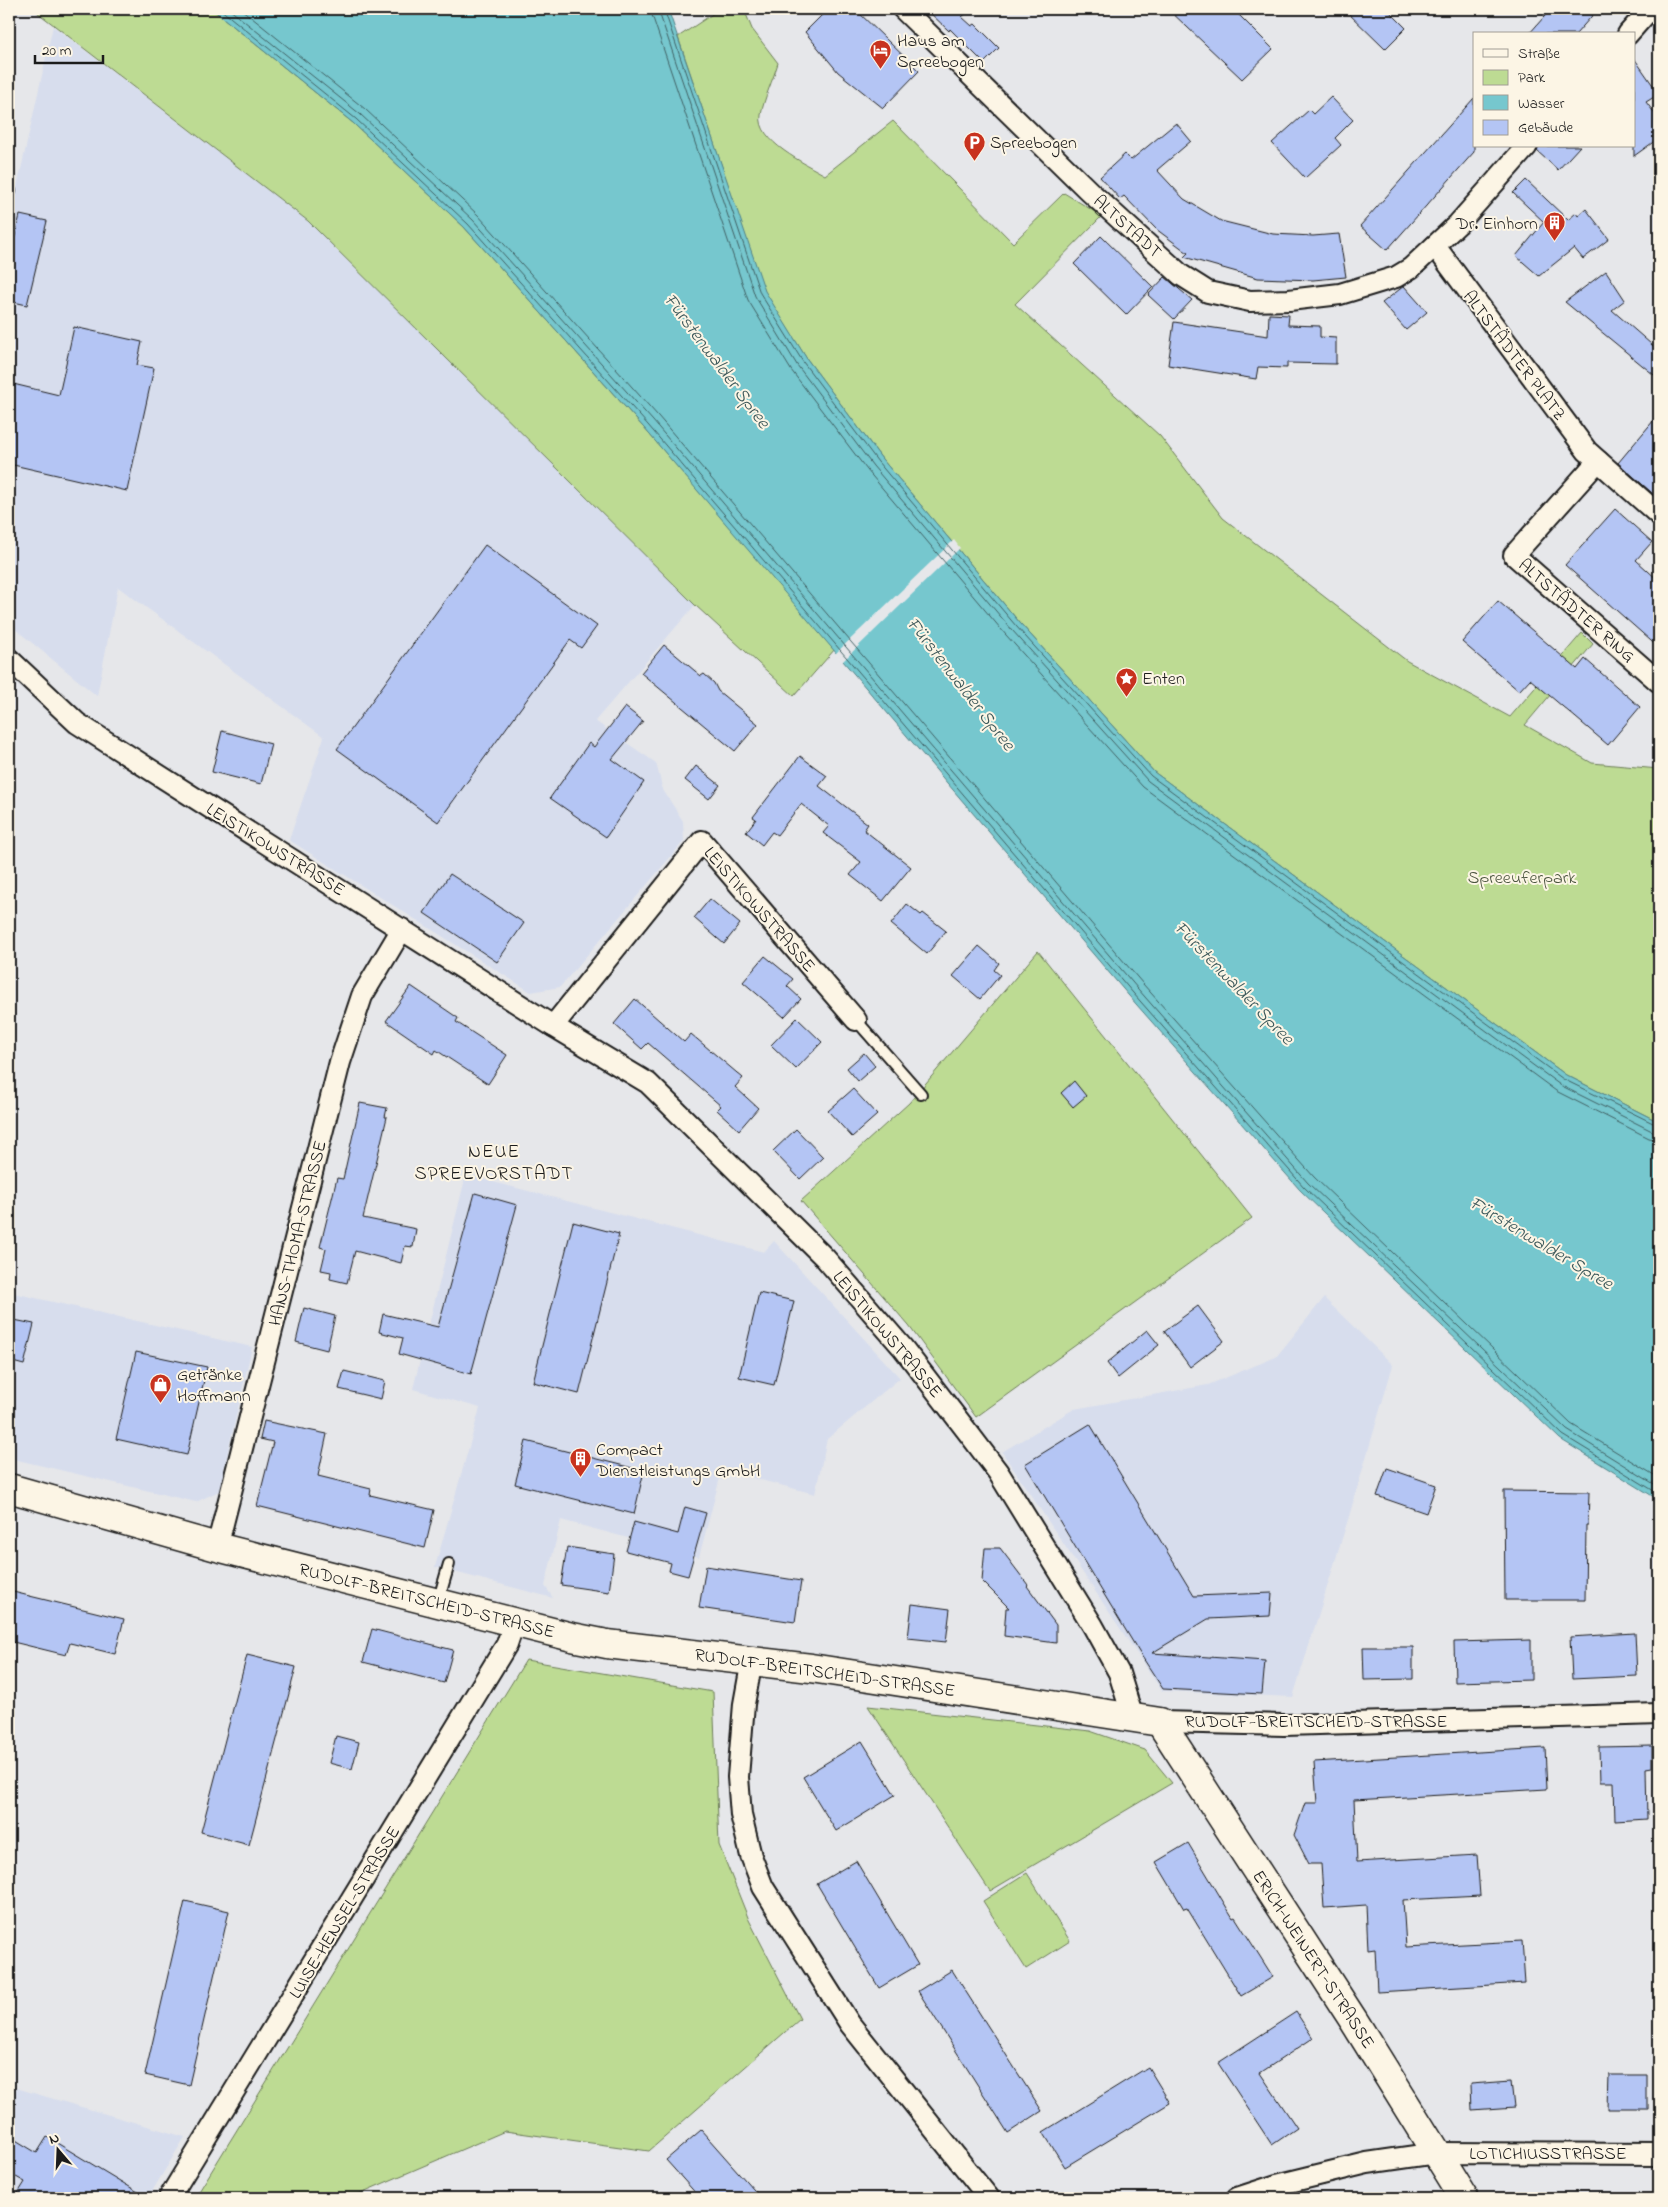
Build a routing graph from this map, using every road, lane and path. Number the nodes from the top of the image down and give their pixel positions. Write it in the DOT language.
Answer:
graph roads {
  1 [pos="903,9"];
  2 [pos="1652,12"];
  3 [pos="1630,32"];
  4 [pos="1525,148"];
  5 [pos="1435,246"];
  6 [pos="1598,461"];
  7 [pos="1659,515"];
  8 [pos="9,659"];
  9 [pos="1659,682"];
  10 [pos="402,929"];
  11 [pos="856,1020"];
  12 [pos="553,1026"];
  13 [pos="921,1094"];
  14 [pos="9,1488"];
  15 [pos="217,1547"];
  16 [pos="449,1564"];
  17 [pos="438,1603"];
  18 [pos="514,1623"];
  19 [pos="752,1660"];
  20 [pos="1659,1714"];
  21 [pos="1133,1718"];
  22 [pos="1160,1722"];
  23 [pos="1436,2153"];
  24 [pos="1659,2154"];
  25 [pos="169,2198"];
  26 [pos="989,2198"];
  27 [pos="1238,2198"];
  28 [pos="1464,2198"];
  1 -- 5 [label="street, ALTSTADT"];
  2 -- 3 [label="street"];
  4 -- 5 [label="street"];
  5 -- 6 [label="street, ALTSTÄDTER PLATZ"];
  6 -- 7 [label="street"];
  6 -- 9 [label="street, ALTSTÄDTER RING"];
  8 -- 10 [label="street, LEISTIKOWSTRASSE"];
  10 -- 12 [label="street, LEISTIKOWSTRASSE"];
  10 -- 15 [label="street, HANS-THOMA-STRASSE"];
  11 -- 12 [label="street, LEISTIKOWSTRASSE"];
  11 -- 13 [label="lane"];
  12 -- 21 [label="street, LEISTIKOWSTRASSE"];
  14 -- 15 [label="main road, RUDOLF-BREITSCHEID-STRASSE"];
  15 -- 17 [label="main road, RUDOLF-BREITSCHEID-STRASSE"];
  16 -- 17 [label="lane"];
  17 -- 18 [label="main road, RUDOLF-BREITSCHEID-STRASSE"];
  18 -- 19 [label="main road, RUDOLF-BREITSCHEID-STRASSE"];
  18 -- 25 [label="street, LUISE-HENSEL-STRASSE"];
  19 -- 21 [label="main road, RUDOLF-BREITSCHEID-STRASSE"];
  19 -- 26 [label="street"];
  20 -- 22 [label="street, RUDOLF-BREITSCHEID-STRASSE"];
  21 -- 22 [label="main road, RUDOLF-BREITSCHEID-STRASSE"];
  22 -- 23 [label="main road, ERICH-WEINERT-STRASSE"];
  23 -- 24 [label="street, LOTICHIUSSTRASSE"];
  23 -- 27 [label="street, LOTICHIUSSTRASSE"];
  23 -- 28 [label="main road, ERICH-WEINERT-STRASSE"];
}
